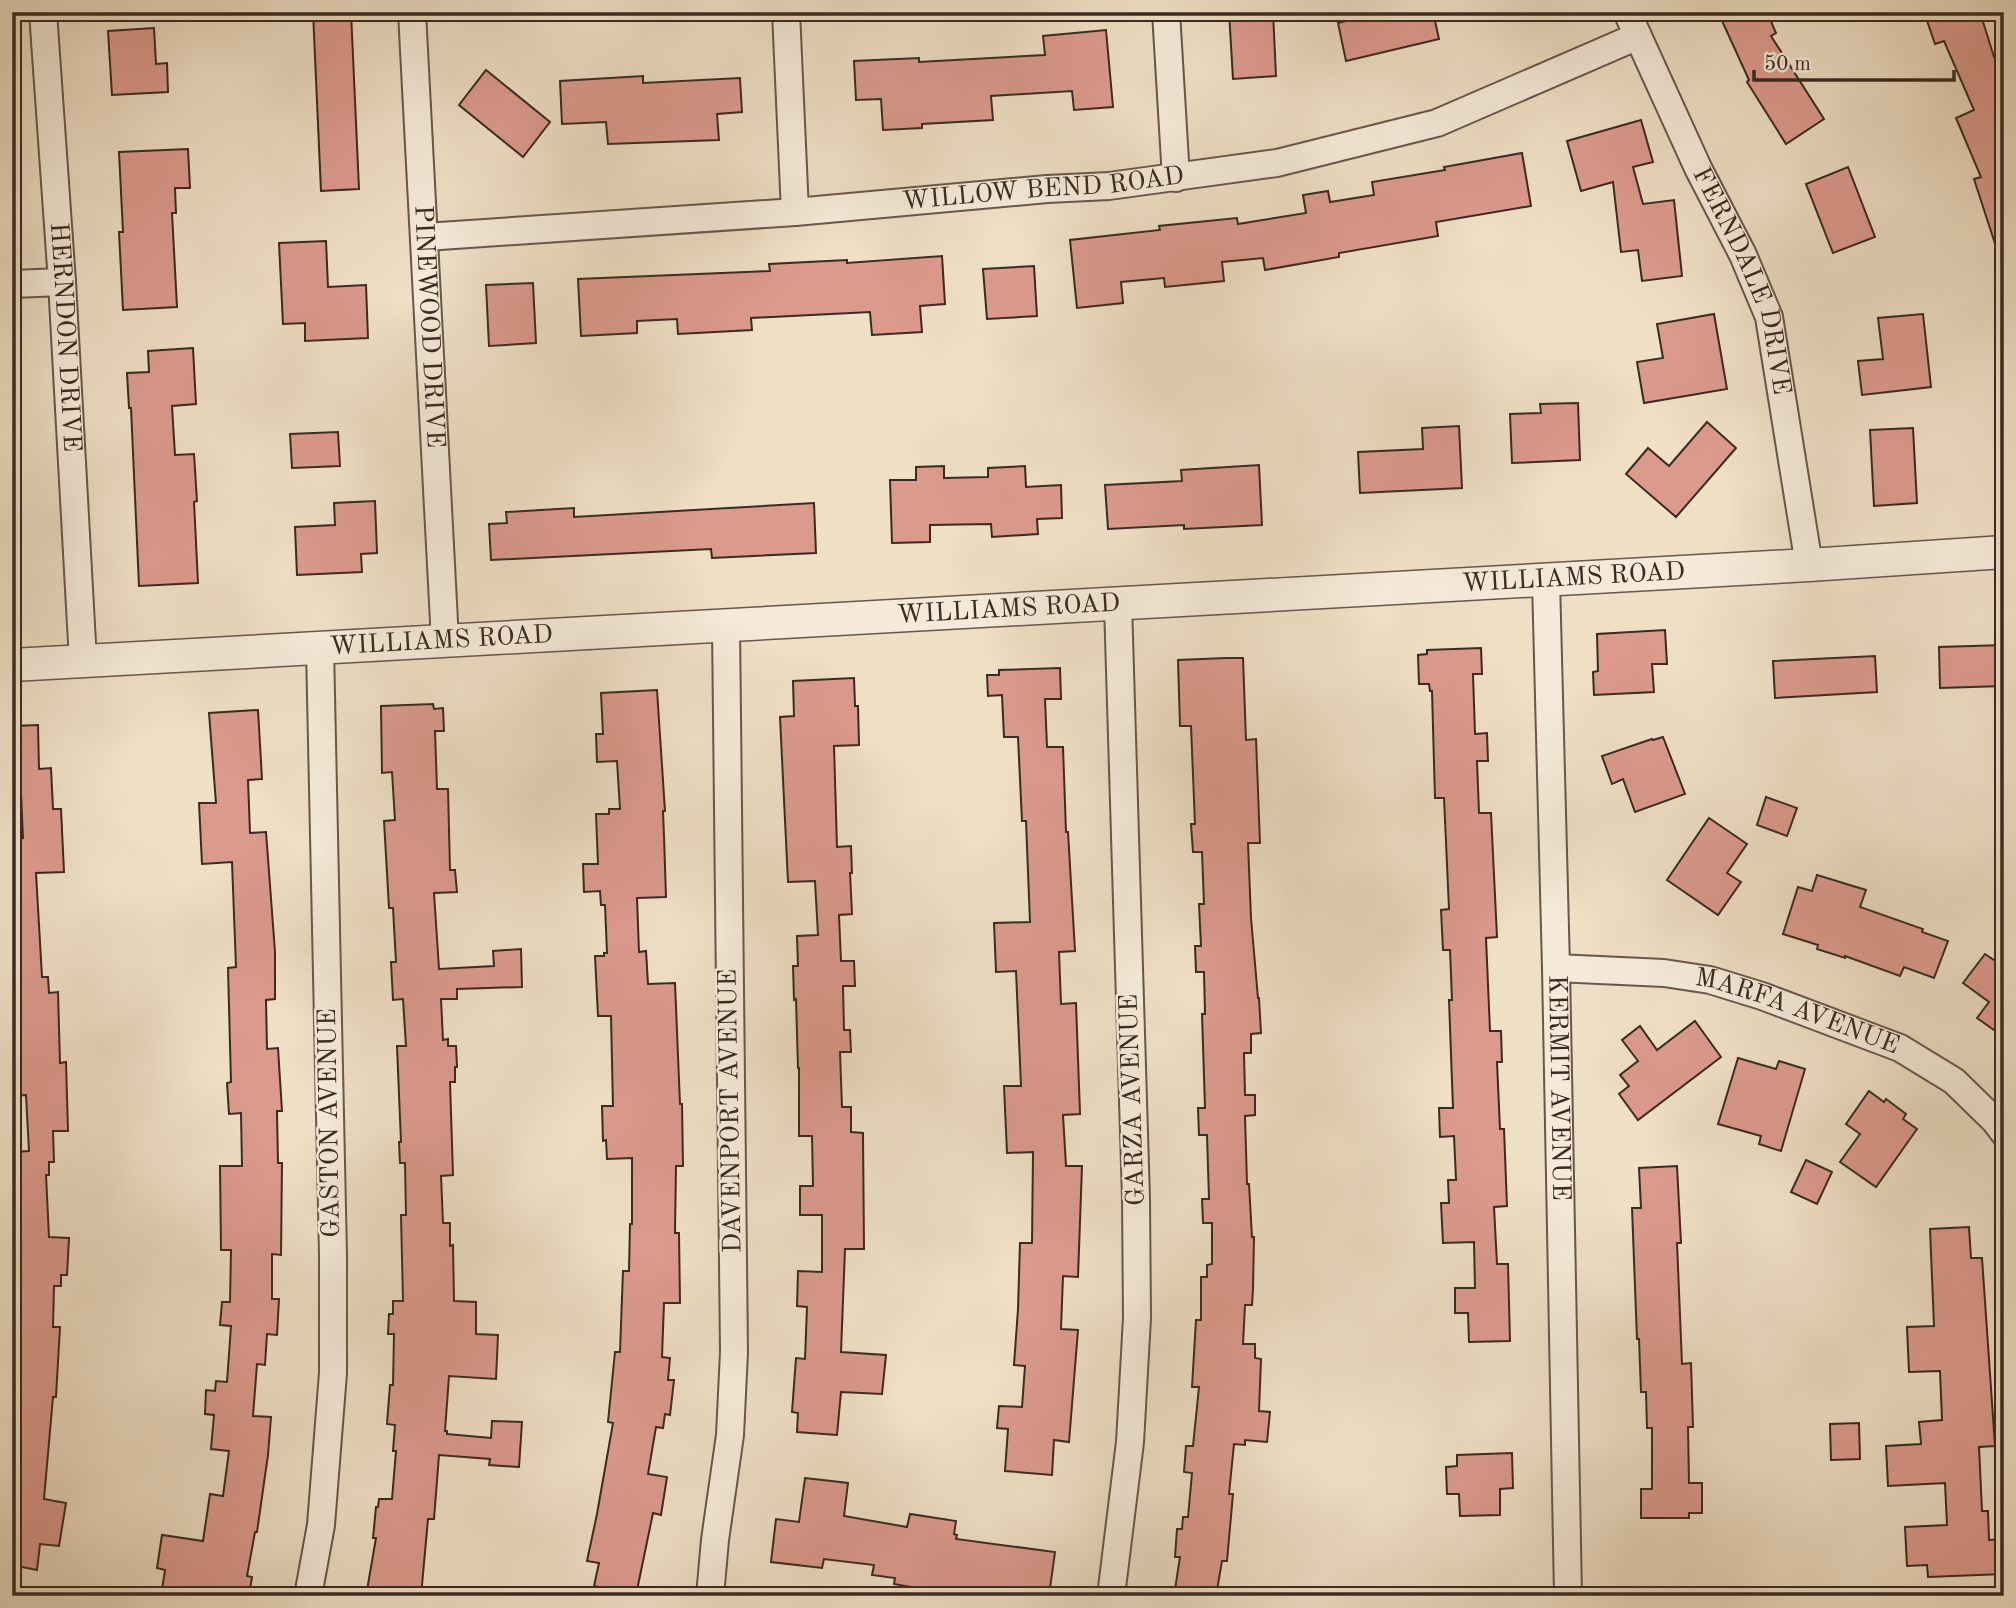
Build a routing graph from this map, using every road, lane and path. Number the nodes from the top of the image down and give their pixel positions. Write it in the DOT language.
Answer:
graph roads {
  1 [pos="43,12"];
  2 [pos="412,12"];
  3 [pos="786,12"];
  4 [pos="1166,12"];
  5 [pos="1627,12"];
  6 [pos="1639,36"];
  7 [pos="1176,178"];
  8 [pos="795,212"];
  9 [pos="425,237"];
  10 [pos="62,282"];
  11 [pos="12,285"];
  12 [pos="2004,552"];
  13 [pos="1809,565"];
  14 [pos="1546,580"];
  15 [pos="1118,604"];
  16 [pos="726,625"];
  17 [pos="445,641"];
  18 [pos="320,648"];
  19 [pos="83,662"];
  20 [pos="12,666"];
  21 [pos="1556,968"];
  22 [pos="2004,1133"];
  23 [pos="308,1596"];
  24 [pos="710,1596"];
  25 [pos="1111,1596"];
  26 [pos="1569,1596"];
  1 -- 10 [label="street, HERNDON DRIVE"];
  2 -- 9 [label="street, PINEWOOD DRIVE"];
  3 -- 8 [label="street"];
  4 -- 7 [label="street"];
  5 -- 6 [label="street, FERNDALE DRIVE"];
  6 -- 7 [label="street, WILLOW BEND ROAD"];
  6 -- 13 [label="street, FERNDALE DRIVE"];
  7 -- 8 [label="street, WILLOW BEND ROAD"];
  8 -- 9 [label="street, WILLOW BEND ROAD"];
  9 -- 17 [label="street, PINEWOOD DRIVE"];
  10 -- 11 [label="street"];
  10 -- 19 [label="street, HERNDON DRIVE"];
  12 -- 13 [label="street, WILLIAMS ROAD"];
  13 -- 14 [label="street, WILLIAMS ROAD"];
  14 -- 15 [label="street, WILLIAMS ROAD"];
  14 -- 21 [label="street, KERMIT AVENUE"];
  15 -- 16 [label="street, WILLIAMS ROAD"];
  15 -- 25 [label="street, GARZA AVENUE"];
  16 -- 17 [label="street, WILLIAMS ROAD"];
  16 -- 24 [label="street, DAVENPORT AVENUE"];
  17 -- 18 [label="street, WILLIAMS ROAD"];
  18 -- 19 [label="street, WILLIAMS ROAD"];
  18 -- 23 [label="street, GASTON AVENUE"];
  19 -- 20 [label="street, WILLIAMS ROAD"];
  21 -- 22 [label="street, MARFA AVENUE"];
  21 -- 26 [label="street, KERMIT AVENUE"];
}
